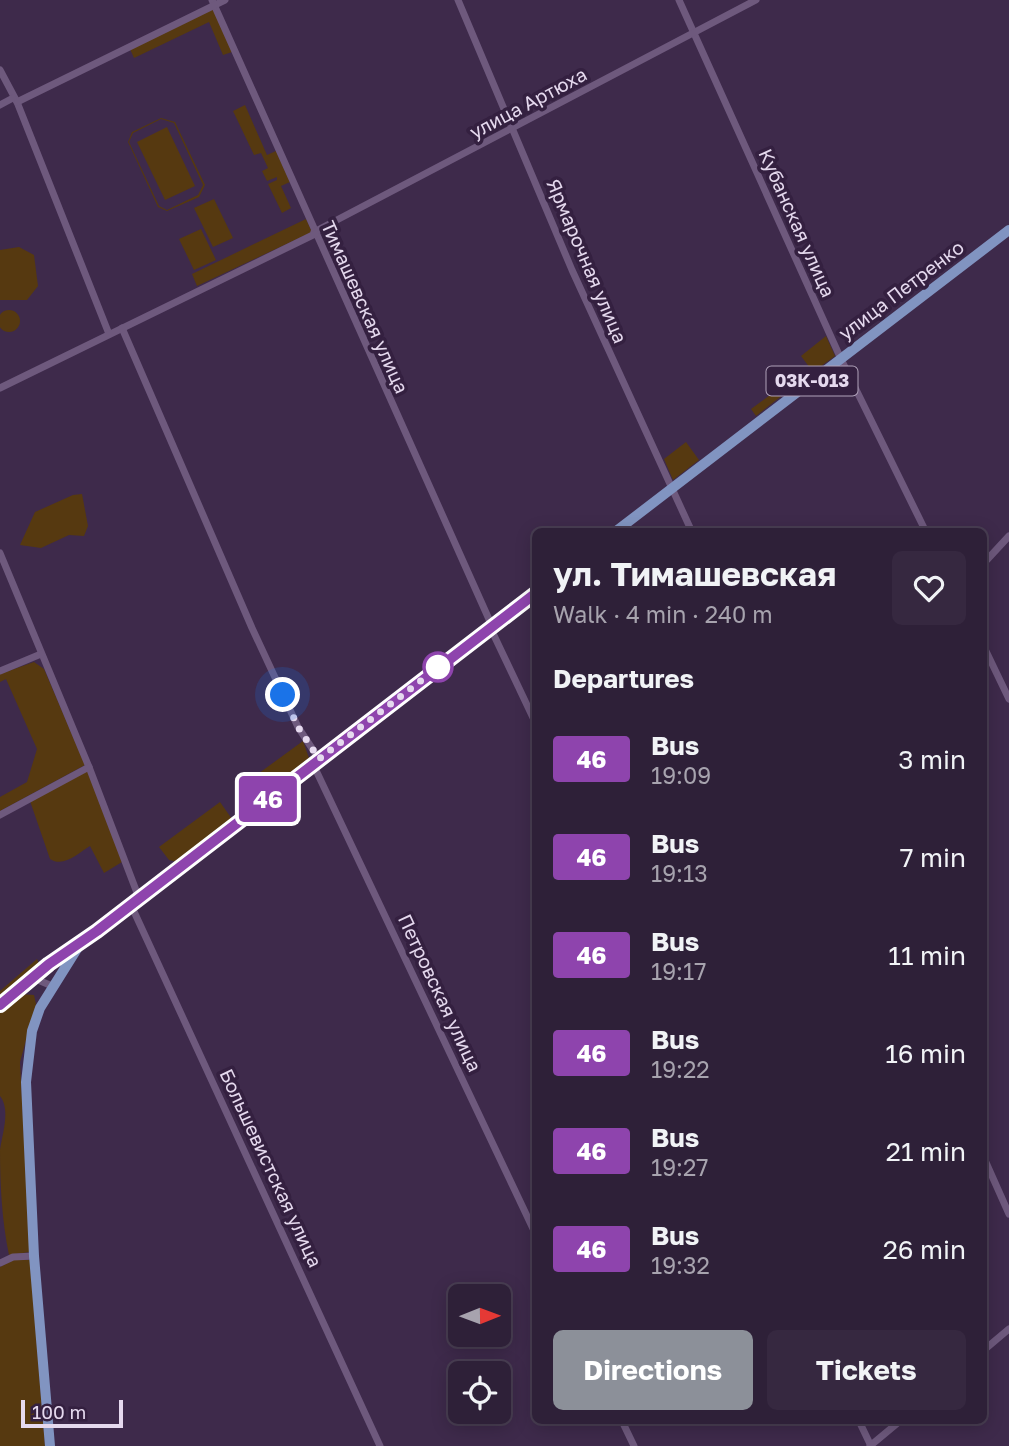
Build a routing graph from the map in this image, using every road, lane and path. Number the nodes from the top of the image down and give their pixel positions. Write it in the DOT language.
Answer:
graph roads {
  1 [pos="225,0"];
  2 [pos="458,0"];
  3 [pos="679,0"];
  4 [pos="755,0"];
  5 [pos="213,3"];
  6 [pos="694,32"];
  7 [pos="0,70"];
  8 [pos="15,100"];
  9 [pos="0,105"];
  10 [pos="514,129"];
  11 [pos="1009,230"];
  12 [pos="315,233"];
  13 [pos="122,328"];
  14 [pos="109,334"];
  15 [pos="841,359"];
  16 [pos="0,388"];
  17 [pos="671,489"];
  18 [pos="620,528"];
  19 [pos="690,528"];
  20 [pos="924,528"];
  21 [pos="1009,536"];
  22 [pos="0,553"];
  23 [pos="987,560"];
  24 [pos="532,596"];
  25 [pos="491,626"];
  26 [pos="41,654"];
  27 [pos="987,654"];
  28 [pos="0,671"];
  29 [pos="1009,699"];
  30 [pos="532,715"];
  31 [pos="316,762"];
  32 [pos="89,767"];
  33 [pos="0,815"];
  34 [pos="135,901"];
  35 [pos="80,944"];
  36 [pos="28,981"];
  37 [pos="52,986"];
  38 [pos="0,1005"];
  39 [pos="987,1165"];
  40 [pos="1009,1214"];
  41 [pos="532,1227"];
  42 [pos="34,1256"];
  43 [pos="0,1263"];
  44 [pos="1009,1329"];
  45 [pos="987,1347"];
  46 [pos="623,1424"];
  47 [pos="860,1424"];
  48 [pos="897,1424"];
  49 [pos="50,1446"];
  50 [pos="380,1446"];
  51 [pos="634,1446"];
  52 [pos="871,1446"];
  1 -- 5 [label="street"];
  2 -- 10 [label="street, Ярмарочная улица"];
  3 -- 6 [label="street, Кубанская улица"];
  4 -- 6 [label="street, улица Артюха"];
  5 -- 8 [label="street"];
  5 -- 12 [label="street, Тимашевская улица"];
  6 -- 10 [label="street, улица Артюха"];
  6 -- 15 [label="street, Кубанская улица"];
  7 -- 8 [label="street"];
  8 -- 9 [label="street"];
  8 -- 14 [label="street"];
  10 -- 12 [label="street, улица Артюха"];
  10 -- 17 [label="street, Ярмарочная улица"];
  11 -- 15 [label="main road, улица Петренко / 03К-013"];
  12 -- 13 [label="street, улица Артюха"];
  12 -- 25 [label="street, Тимашевская улица"];
  13 -- 14 [label="street, улица Артюха"];
  13 -- 31 [label="street, Петровская улица"];
  14 -- 16 [label="street, улица Артюха"];
  15 -- 17 [label="main road, улица Петренко / 03К-013"];
  15 -- 20 [label="street, Кубанская улица"];
  17 -- 18 [label="main road, улица Петренко / 03К-013"];
  17 -- 19 [label="street, Ярмарочная улица"];
  21 -- 23 [label="street"];
  22 -- 26 [label="street, Большевистская улица"];
  24 -- 25 [label="main road"];
  25 -- 30 [label="street, Тимашевская улица"];
  25 -- 31 [label="main road"];
  26 -- 28 [label="street"];
  26 -- 32 [label="street, Большевистская улица"];
  27 -- 29 [label="street"];
  31 -- 34 [label="main road"];
  31 -- 41 [label="street, Петровская улица"];
  32 -- 33 [label="street"];
  32 -- 34 [label="street, Большевистская улица"];
  34 -- 35 [label="main road"];
  34 -- 50 [label="street, Большевистская улица"];
  35 -- 36 [label="street"];
  35 -- 37 [label="main road"];
  36 -- 37 [label="street"];
  36 -- 38 [label="street"];
  37 -- 42 [label="main road"];
  39 -- 40 [label="street"];
  42 -- 43 [label="street"];
  42 -- 49 [label="main road"];
  44 -- 45 [label="street"];
  46 -- 51 [label="street"];
  47 -- 52 [label="street"];
  48 -- 52 [label="street"];
}
